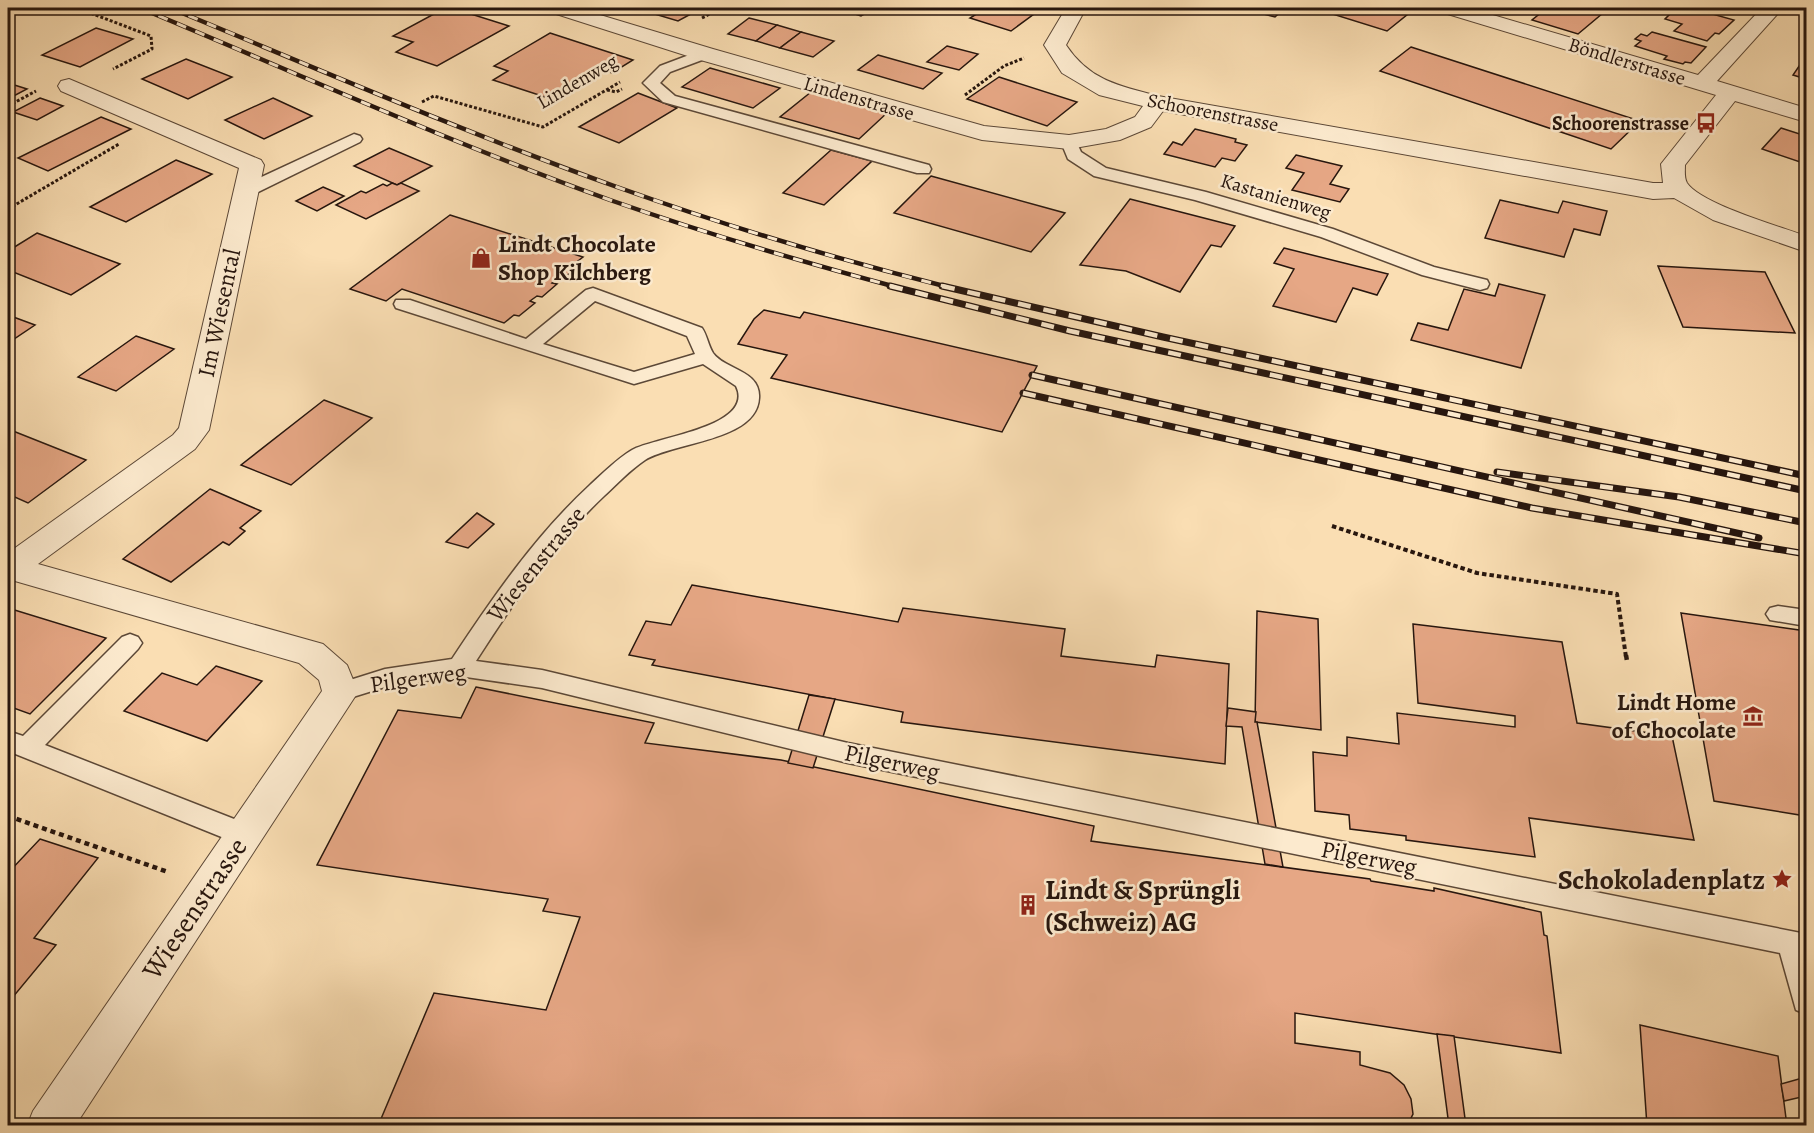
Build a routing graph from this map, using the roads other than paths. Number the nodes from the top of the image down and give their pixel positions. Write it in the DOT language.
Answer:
graph roads {
  1 [pos="557,8"];
  2 [pos="1076,8"];
  3 [pos="1448,8"];
  4 [pos="1773,8"];
  5 [pos="705,54"];
  6 [pos="1702,84"];
  7 [pos="72,87"];
  8 [pos="1730,93"];
  9 [pos="1157,104"];
  10 [pos="1806,115"];
  11 [pos="354,139"];
  12 [pos="1069,142"];
  13 [pos="923,169"];
  14 [pos="1680,190"];
  15 [pos="246,191"];
  16 [pos="1806,244"];
  17 [pos="1480,284"];
  18 [pos="403,304"];
  19 [pos="529,346"];
  20 [pos="707,357"];
  21 [pos="9,568"];
  22 [pos="1778,614"];
  23 [pos="1806,618"];
  24 [pos="130,643"];
  25 [pos="459,667"];
  26 [pos="340,692"];
  27 [pos="17,744"];
  28 [pos="243,834"];
  29 [pos="1799,944"];
  30 [pos="1806,1001"];
  31 [pos="49,1125"];
  1 -- 5 [label="street, Lindenstrasse"];
  2 -- 9 [label="street, Schoorenstrasse"];
  3 -- 6 [label="street, Böndlerstrasse"];
  4 -- 6 [label="street"];
  5 -- 12 [label="street, Lindenstrasse"];
  5 -- 13 [label="lane"];
  6 -- 8 [label="street, Böndlerstrasse"];
  7 -- 15 [label="street, Im Wiesental"];
  8 -- 10 [label="street, Böndlerstrasse"];
  8 -- 14 [label="street"];
  9 -- 12 [label="street, Lindenstrasse"];
  9 -- 14 [label="street, Schoorenstrasse"];
  11 -- 15 [label="lane"];
  12 -- 17 [label="lane, Kastanienweg"];
  14 -- 16 [label="street"];
  15 -- 21 [label="street, Im Wiesental"];
  18 -- 19 [label="lane"];
  19 -- 20 [label="lane"];
  19 -- 20 [label="lane, Wiesenstrasse"];
  20 -- 25 [label="lane, Wiesenstrasse"];
  21 -- 26 [label="street, Pilgerweg"];
  22 -- 23 [label="lane"];
  24 -- 27 [label="lane"];
  25 -- 26 [label="lane, Pilgerweg"];
  25 -- 29 [label="lane, Pilgerweg"];
  26 -- 28 [label="street, Wiesenstrasse"];
  27 -- 28 [label="lane"];
  28 -- 31 [label="street, Wiesenstrasse"];
  29 -- 30 [label="lane"];
}
